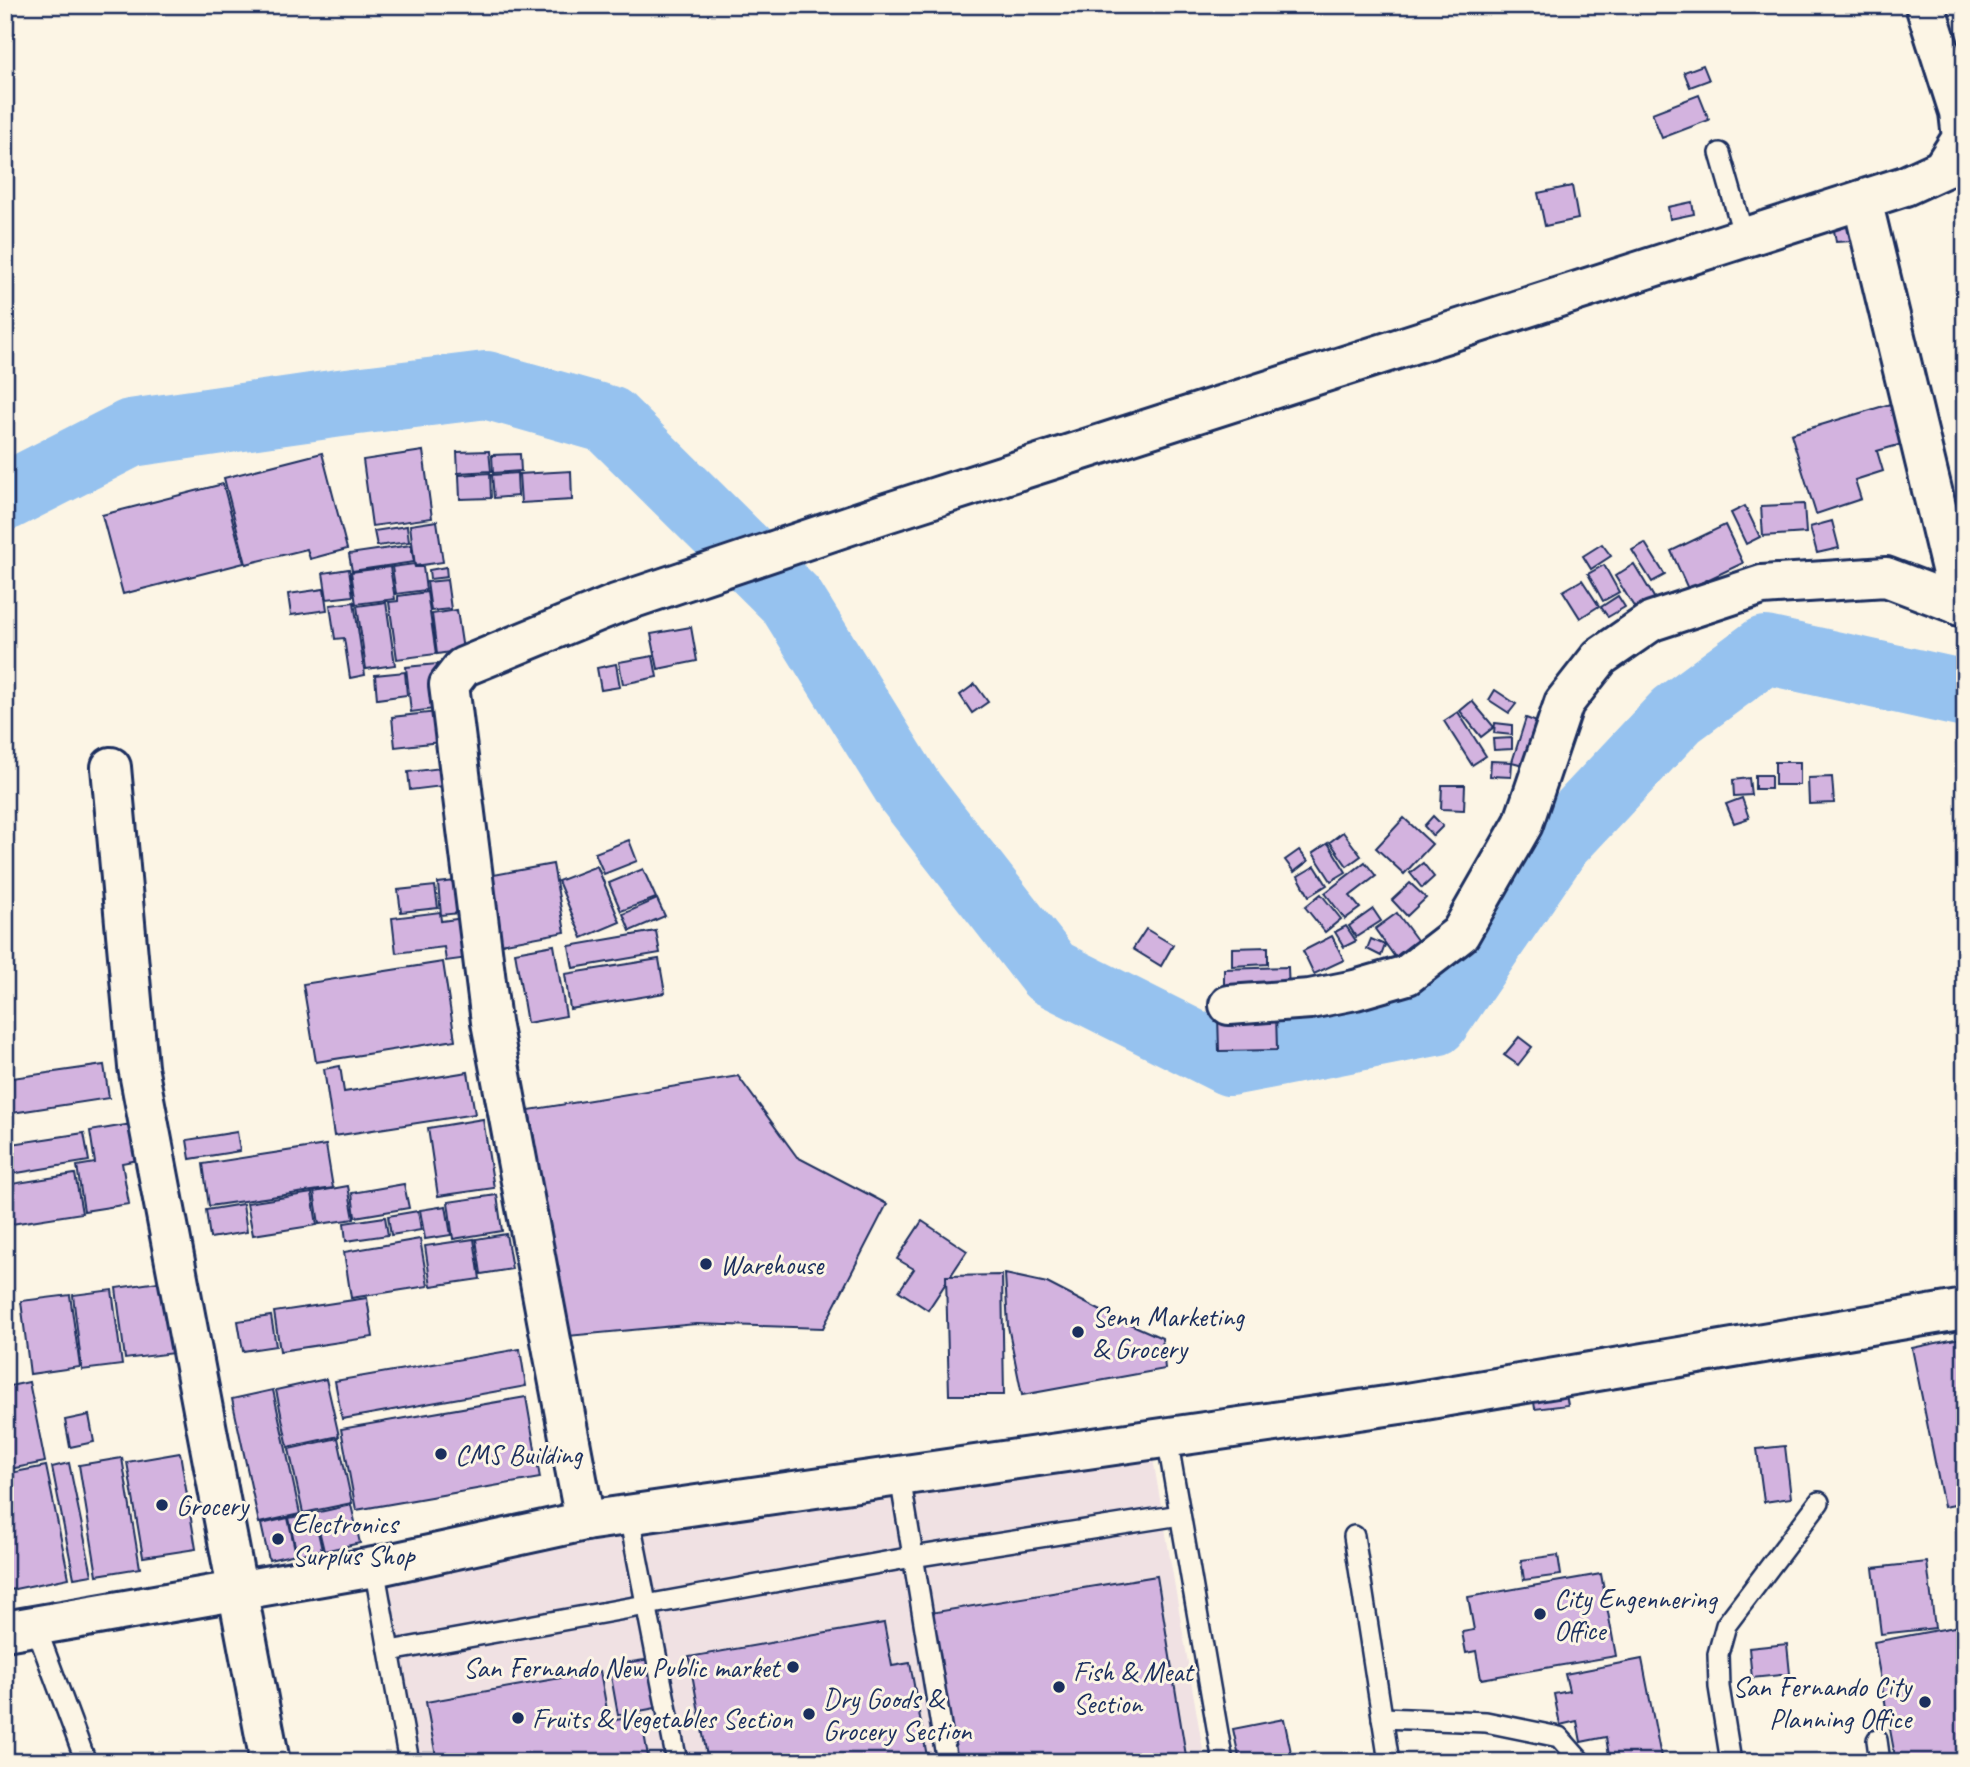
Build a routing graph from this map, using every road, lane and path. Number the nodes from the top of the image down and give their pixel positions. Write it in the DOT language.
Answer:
graph roads {
  1 [pos="1925,5"];
  2 [pos="1720,153"];
  3 [pos="1862,200"];
  4 [pos="1744,237"];
  5 [pos="1963,606"];
  6 [pos="111,766"];
  7 [pos="1229,1006"];
  8 [pos="1965,1309"];
  9 [pos="1167,1438"];
  10 [pos="900,1477"];
  11 [pos="1819,1502"];
  12 [pos="1180,1515"];
  13 [pos="629,1516"];
  14 [pos="585,1521"];
  15 [pos="1354,1536"];
  16 [pos="913,1557"];
  17 [pos="374,1567"];
  18 [pos="238,1591"];
  19 [pos="646,1606"];
  20 [pos="20,1628"];
  21 [pos="390,1651"];
  22 [pos="1382,1718"];
  23 [pos="1877,1740"];
  24 [pos="86,1762"];
  25 [pos="270,1762"];
  26 [pos="409,1762"];
  27 [pos="677,1762"];
  28 [pos="947,1762"];
  29 [pos="1223,1762"];
  30 [pos="1389,1762"];
  31 [pos="1581,1762"];
  32 [pos="1731,1762"];
  33 [pos="1880,1762"];
  1 -- 3 [label="street"];
  2 -- 4 [label="lane"];
  3 -- 4 [label="street"];
  3 -- 5 [label="street"];
  4 -- 14 [label="street"];
  5 -- 7 [label="street"];
  6 -- 18 [label="street"];
  8 -- 9 [label="street"];
  9 -- 10 [label="street"];
  9 -- 12 [label="lane"];
  10 -- 13 [label="street"];
  10 -- 16 [label="lane"];
  11 -- 32 [label="lane"];
  12 -- 16 [label="lane"];
  12 -- 29 [label="lane"];
  13 -- 14 [label="street"];
  13 -- 19 [label="lane"];
  14 -- 17 [label="street"];
  15 -- 22 [label="lane"];
  16 -- 19 [label="lane"];
  16 -- 28 [label="lane"];
  17 -- 18 [label="street"];
  17 -- 21 [label="lane"];
  18 -- 20 [label="street"];
  18 -- 25 [label="street"];
  19 -- 21 [label="lane"];
  19 -- 27 [label="lane"];
  20 -- 24 [label="lane"];
  21 -- 26 [label="lane"];
  22 -- 30 [label="lane"];
  22 -- 31 [label="lane"];
  23 -- 33 [label="lane"];
}
